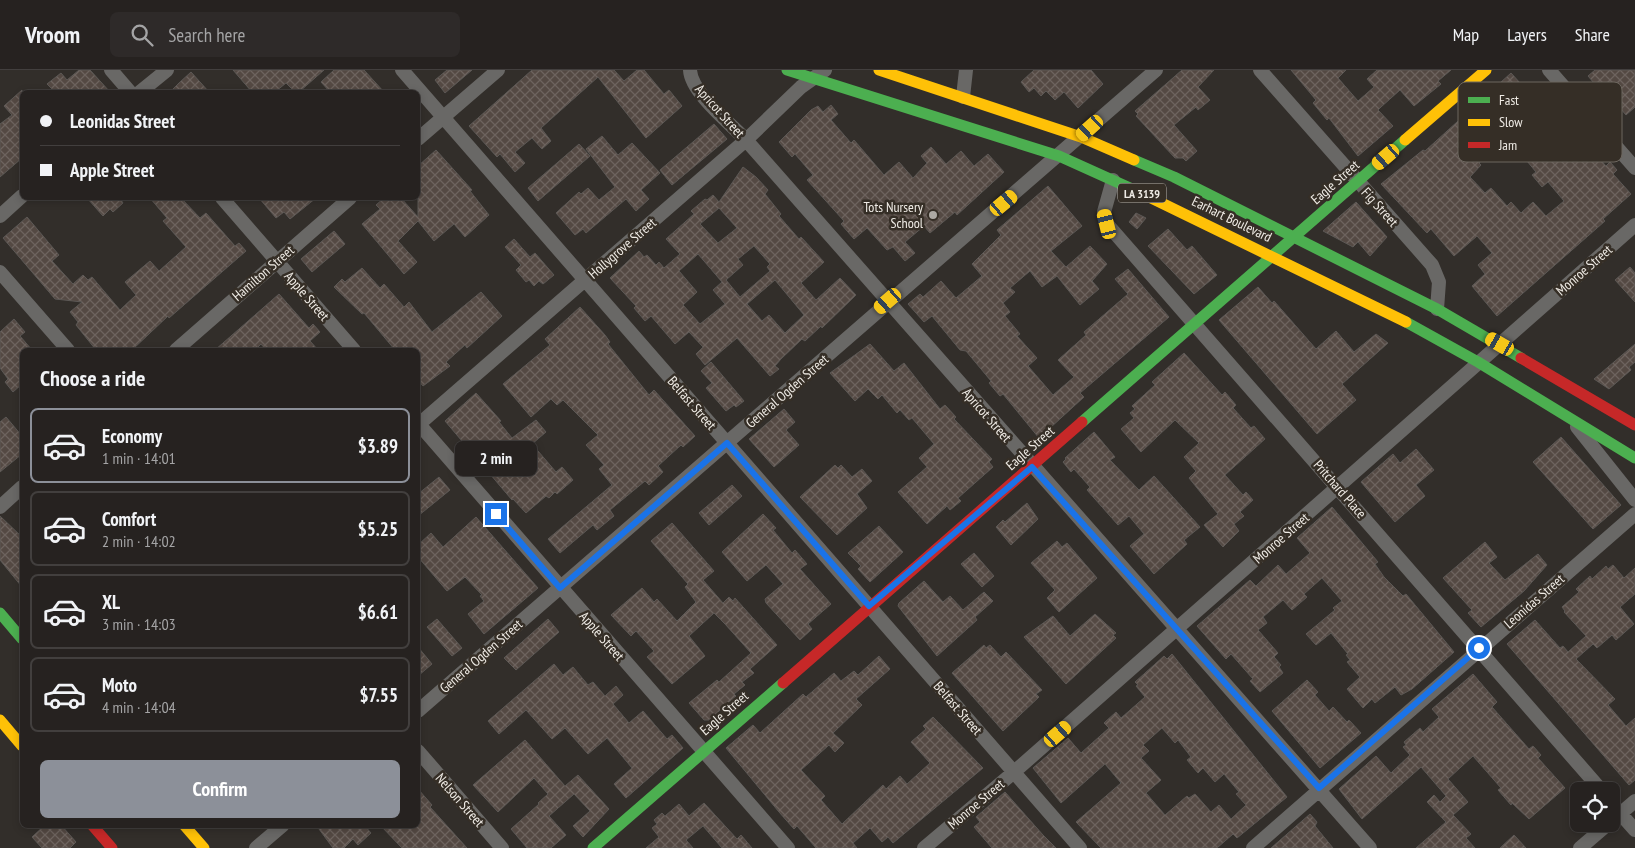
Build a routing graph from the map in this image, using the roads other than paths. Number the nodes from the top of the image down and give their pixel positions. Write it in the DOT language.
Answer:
graph roads {
  1 [pos="112,70"];
  2 [pos="167,70"];
  3 [pos="402,70"];
  4 [pos="498,70"];
  5 [pos="690,70"];
  6 [pos="786,70"];
  7 [pos="825,70"];
  8 [pos="879,70"];
  9 [pos="966,70"];
  10 [pos="1156,70"];
  11 [pos="1260,70"];
  12 [pos="1486,70"];
  13 [pos="1549,70"];
  14 [pos="814,79"];
  15 [pos="1472,82"];
  16 [pos="1560,82"];
  17 [pos="128,90"];
  18 [pos="142,90"];
  19 [pos="419,90"];
  20 [pos="420,91"];
  21 [pos="1458,94"];
  22 [pos="963,97"];
  23 [pos="443,117"];
  24 [pos="420,137"];
  25 [pos="1081,137"];
  26 [pos="746,140"];
  27 [pos="1622,153"];
  28 [pos="1059,156"];
  29 [pos="1635,168"];
  30 [pos="1113,180"];
  31 [pos="1358,182"];
  32 [pos="20,198"];
  33 [pos="224,200"];
  34 [pos="348,200"];
  35 [pos="0,216"];
  36 [pos="1635,225"];
  37 [pos="1295,236"];
  38 [pos="1272,256"];
  39 [pos="277,261"];
  40 [pos="0,272"];
  41 [pos="585,280"];
  42 [pos="888,301"];
  43 [pos="1437,309"];
  44 [pos="1195,324"];
  45 [pos="1500,344"];
  46 [pos="66,348"];
  47 [pos="178,348"];
  48 [pos="352,348"];
  49 [pos="1478,362"];
  50 [pos="1570,419"];
  51 [pos="420,422"];
  52 [pos="1635,425"];
  53 [pos="420,426"];
  54 [pos="727,443"];
  55 [pos="1635,458"];
  56 [pos="1032,467"];
  57 [pos="1338,487"];
  58 [pos="20,488"];
  59 [pos="1635,500"];
  60 [pos="0,507"];
  61 [pos="1635,514"];
  62 [pos="560,588"];
  63 [pos="869,606"];
  64 [pos="0,613"];
  65 [pos="1176,630"];
  66 [pos="20,637"];
  67 [pos="1479,648"];
  68 [pos="420,709"];
  69 [pos="0,720"];
  70 [pos="20,744"];
  71 [pos="702,751"];
  72 [pos="420,753"];
  73 [pos="1014,772"];
  74 [pos="1594,782"];
  75 [pos="1319,788"];
  76 [pos="1635,801"];
  77 [pos="1620,814"];
  78 [pos="1620,823"];
  79 [pos="95,828"];
  80 [pos="187,828"];
  81 [pos="279,828"];
  82 [pos="1635,830"];
  83 [pos="1599,832"];
  84 [pos="112,848"];
  85 [pos="204,848"];
  86 [pos="256,848"];
  87 [pos="502,848"];
  88 [pos="593,848"];
  89 [pos="788,848"];
  90 [pos="924,848"];
  91 [pos="1080,848"];
  92 [pos="1253,848"];
  93 [pos="1370,848"];
  94 [pos="1580,848"];
  1 -- 17 [label="street"];
  2 -- 18 [label="street"];
  3 -- 19 [label="street, Belfast Street"];
  4 -- 23 [label="street"];
  5 -- 26 [label="street, Apricot Street"];
  6 -- 14 [label="main road, Earhart Boulevard / LA 3139"];
  7 -- 14 [label="street, Hollygrove Street"];
  8 -- 22 [label="main road, Earhart Boulevard / LA 3139"];
  9 -- 22 [label="street"];
  10 -- 25 [label="street, General Ogden Street"];
  11 -- 31 [label="street, Fig Street"];
  12 -- 15 [label="main road, Eagle Street"];
  13 -- 16 [label="street"];
  14 -- 26 [label="street, Hollygrove Street"];
  14 -- 28 [label="main road, Earhart Boulevard / LA 3139"];
  20 -- 23 [label="street, Belfast Street"];
  21 -- 31 [label="main road, Eagle Street"];
  22 -- 25 [label="main road, Earhart Boulevard / LA 3139"];
  23 -- 24 [label="street"];
  23 -- 41 [label="street, Belfast Street"];
  25 -- 28 [label="street, General Ogden Street"];
  25 -- 37 [label="main road, Earhart Boulevard / LA 3139"];
  26 -- 41 [label="street, Hollygrove Street"];
  26 -- 42 [label="street, Apricot Street"];
  27 -- 29 [label="street"];
  28 -- 30 [label="main road, Earhart Boulevard / LA 3139"];
  28 -- 42 [label="street, General Ogden Street"];
  30 -- 38 [label="main road, Earhart Boulevard / LA 3139"];
  30 -- 44 [label="street, Pritchard Place"];
  31 -- 37 [label="main road, Eagle Street"];
  31 -- 43 [label="street, Fig Street"];
  32 -- 35 [label="street"];
  33 -- 39 [label="street, Apple Street"];
  34 -- 39 [label="street, Hamilton Street"];
  36 -- 45 [label="street, Monroe Street"];
  37 -- 38 [label="main road, Eagle Street"];
  37 -- 43 [label="main road, Earhart Boulevard / LA 3139"];
  38 -- 44 [label="main road, Eagle Street"];
  38 -- 49 [label="main road, Earhart Boulevard / LA 3139"];
  39 -- 47 [label="street, Hamilton Street"];
  39 -- 48 [label="street, Apple Street"];
  40 -- 46 [label="street"];
  41 -- 51 [label="street, Hollygrove Street"];
  41 -- 54 [label="street, Belfast Street"];
  42 -- 54 [label="street, General Ogden Street"];
  42 -- 56 [label="street, Apricot Street"];
  43 -- 45 [label="main road, Earhart Boulevard / LA 3139"];
  44 -- 56 [label="main road, Eagle Street"];
  44 -- 57 [label="street, Pritchard Place"];
  45 -- 49 [label="street, Monroe Street"];
  45 -- 52 [label="main road, Earhart Boulevard"];
  49 -- 50 [label="main road, Earhart Boulevard"];
  49 -- 57 [label="street, Monroe Street"];
  50 -- 55 [label="main road, Earhart Boulevard"];
  50 -- 59 [label="street"];
  53 -- 62 [label="street, Apple Street"];
  54 -- 62 [label="street, General Ogden Street"];
  54 -- 63 [label="street, Belfast Street"];
  56 -- 63 [label="main road, Eagle Street"];
  56 -- 65 [label="street, Apricot Street"];
  57 -- 65 [label="street, Monroe Street"];
  57 -- 67 [label="street, Pritchard Place"];
  58 -- 60 [label="street"];
  61 -- 67 [label="street, Leonidas Street"];
  62 -- 68 [label="street, General Ogden Street"];
  62 -- 71 [label="street, Apple Street"];
  63 -- 71 [label="main road, Eagle Street"];
  63 -- 73 [label="street, Belfast Street"];
  64 -- 66 [label="main road"];
  65 -- 73 [label="street, Monroe Street"];
  65 -- 75 [label="street, Apricot Street"];
  67 -- 74 [label="street, Pritchard Place"];
  67 -- 75 [label="street, Leonidas Street"];
  69 -- 70 [label="main road"];
  71 -- 88 [label="main road, Eagle Street"];
  71 -- 89 [label="street, Apple Street"];
  72 -- 87 [label="street, Nelson Street"];
  73 -- 90 [label="street, Monroe Street"];
  73 -- 91 [label="street, Belfast Street"];
  75 -- 92 [label="street, Leonidas Street"];
  75 -- 93 [label="street, Apricot Street"];
  76 -- 77 [label="street"];
  78 -- 82 [label="street"];
  79 -- 84 [label="main road"];
  80 -- 85 [label="main road"];
  81 -- 86 [label="street"];
  83 -- 94 [label="street"];
}
